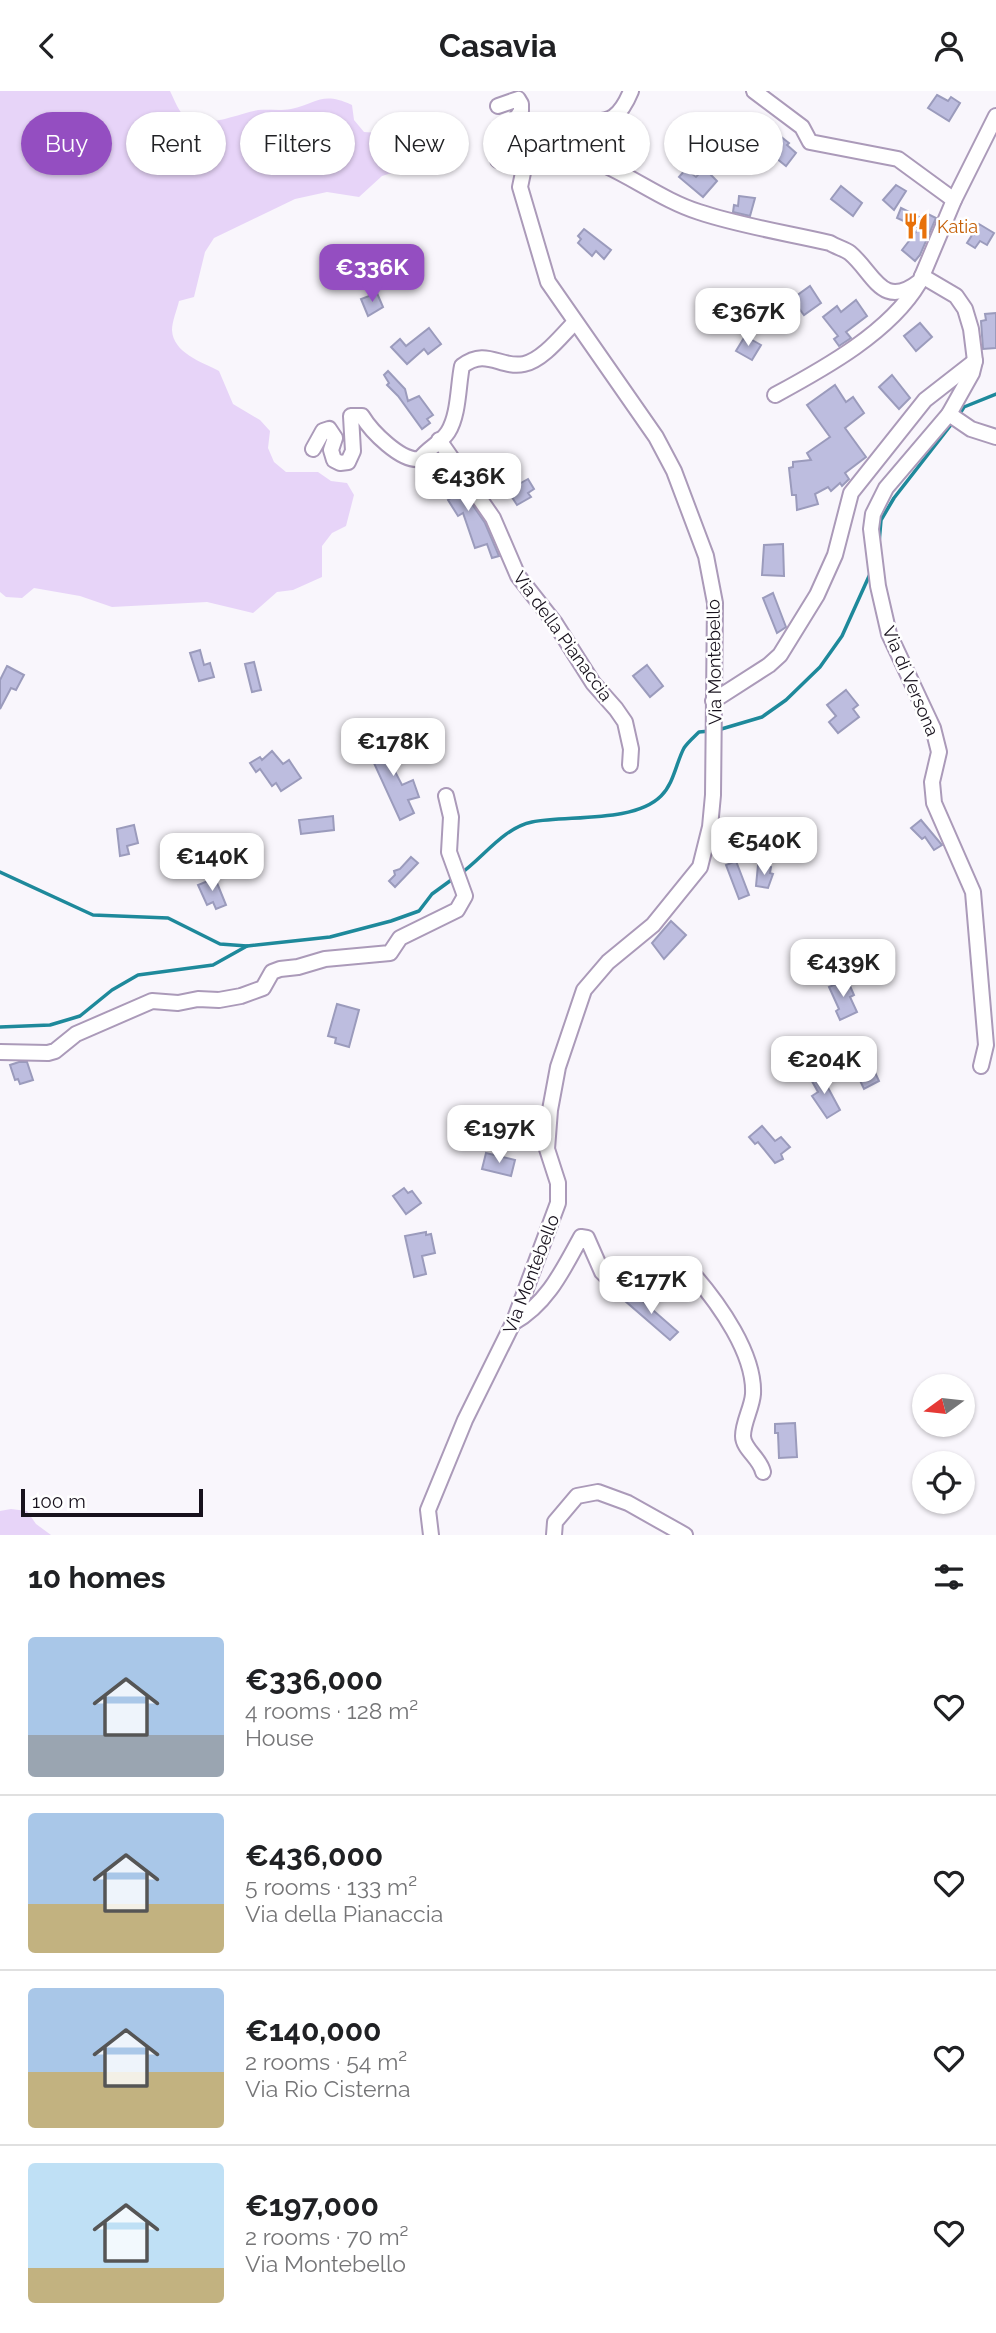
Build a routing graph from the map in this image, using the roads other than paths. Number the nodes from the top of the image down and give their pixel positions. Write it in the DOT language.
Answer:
graph roads {
  1 [pos="631,91"];
  2 [pos="754,91"];
  3 [pos="498,106"];
  4 [pos="519,112"];
  5 [pos="621,112"];
  6 [pos="996,116"];
  7 [pos="523,175"];
  8 [pos="623,175"];
  9 [pos="954,200"];
  10 [pos="921,279"];
  11 [pos="575,322"];
  12 [pos="975,361"];
  13 [pos="775,395"];
  14 [pos="954,418"];
  15 [pos="996,437"];
  16 [pos="439,440"];
  17 [pos="313,449"];
  18 [pos="713,701"];
  19 [pos="630,765"];
  20 [pos="446,796"];
  21 [pos="0,1052"];
  22 [pos="981,1066"];
  23 [pos="513,1323"];
  24 [pos="764,1472"];
  25 [pos="431,1535"];
  26 [pos="554,1535"];
  27 [pos="685,1535"];
  1 -- 5 [label="street"];
  2 -- 9 [label="street"];
  3 -- 4 [label="street"];
  6 -- 9 [label="street"];
  7 -- 11 [label="street, Via Montebello"];
  8 -- 10 [label="street, Via Montebello"];
  9 -- 10 [label="street"];
  10 -- 12 [label="street"];
  10 -- 13 [label="street"];
  11 -- 16 [label="street"];
  11 -- 18 [label="street, Via Montebello"];
  12 -- 14 [label="street, Via di Versona"];
  12 -- 18 [label="street"];
  14 -- 15 [label="street"];
  14 -- 22 [label="street, Via di Versona"];
  16 -- 17 [label="street"];
  16 -- 19 [label="street, Via della Pianaccia"];
  18 -- 23 [label="street, Via Montebello"];
  20 -- 21 [label="street"];
  23 -- 24 [label="street"];
  23 -- 25 [label="street, Via Montebello"];
  26 -- 27 [label="street"];
}
